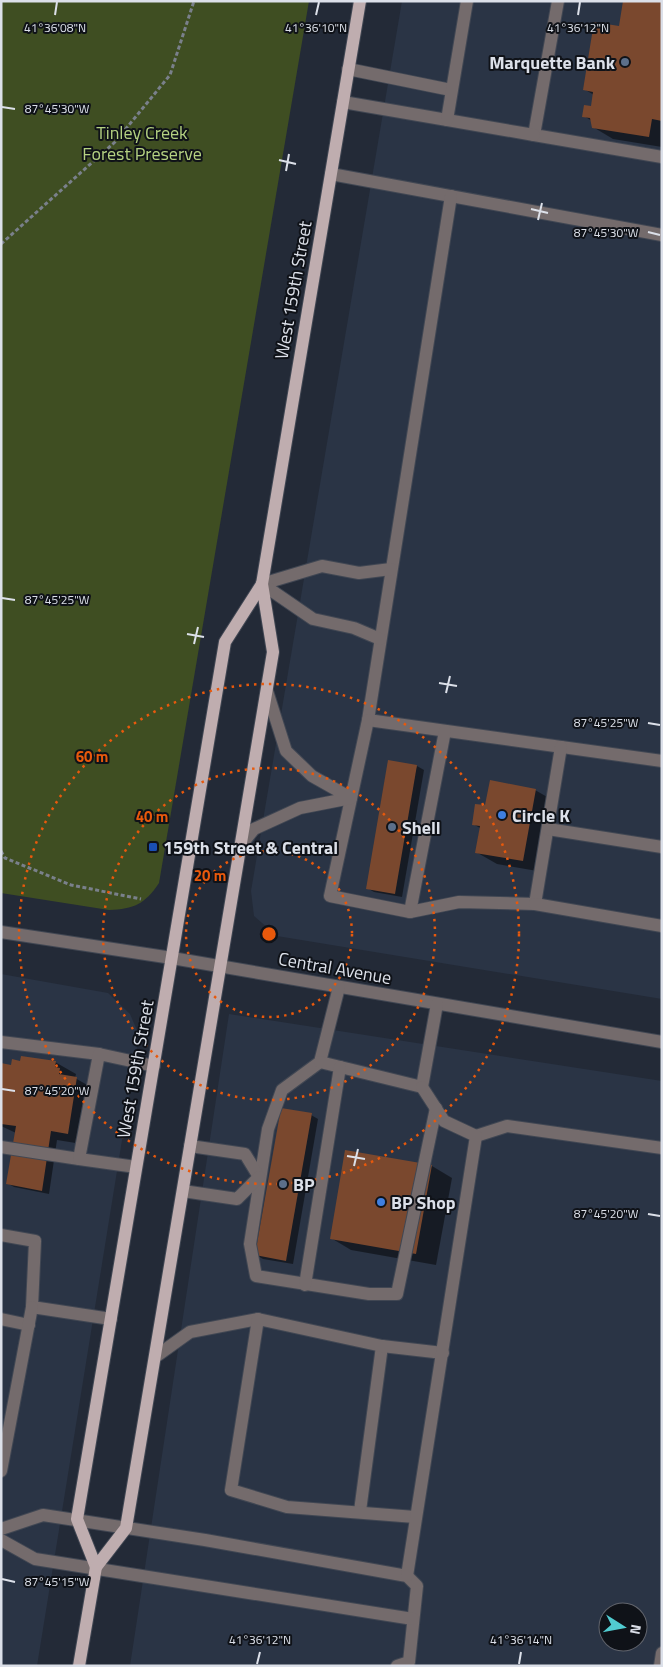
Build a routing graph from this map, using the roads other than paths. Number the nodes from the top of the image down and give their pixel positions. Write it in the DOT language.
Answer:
graph roads {
  1 [pos="360,1"];
  2 [pos="467,1"];
  3 [pos="558,1"];
  4 [pos="348,69"];
  5 [pos="451,90"];
  6 [pos="343,102"];
  7 [pos="447,120"];
  8 [pos="534,135"];
  9 [pos="662,157"];
  10 [pos="331,174"];
  11 [pos="451,196"];
  12 [pos="662,235"];
  13 [pos="391,569"];
  14 [pos="262,584"];
  15 [pos="380,639"];
  16 [pos="267,690"];
  17 [pos="368,720"];
  18 [pos="445,731"];
  19 [pos="561,747"];
  20 [pos="662,761"];
  21 [pos="351,798"];
  22 [pos="548,828"];
  23 [pos="241,845"];
  24 [pos="662,847"];
  25 [pos="536,904"];
  26 [pos="410,912"];
  27 [pos="662,926"];
  28 [pos="1,932"];
  29 [pos="172,958"];
  30 [pos="220,967"];
  31 [pos="339,986"];
  32 [pos="437,1004"];
  33 [pos="1,1042"];
  34 [pos="662,1042"];
  35 [pos="99,1054"];
  36 [pos="320,1062"];
  37 [pos="154,1066"];
  38 [pos="340,1067"];
  39 [pos="422,1087"];
  40 [pos="436,1108"];
  41 [pos="476,1136"];
  42 [pos="190,1146"];
  43 [pos="1,1147"];
  44 [pos="662,1148"];
  45 [pos="79,1160"];
  46 [pos="136,1167"];
  47 [pos="259,1177"];
  48 [pos="183,1191"];
  49 [pos="1,1235"];
  50 [pos="305,1285"];
  51 [pos="32,1307"];
  52 [pos="1,1319"];
  53 [pos="111,1319"];
  54 [pos="258,1319"];
  55 [pos="29,1325"];
  56 [pos="382,1346"];
  57 [pos="442,1353"];
  58 [pos="155,1357"];
  59 [pos="1,1471"];
  60 [pos="360,1511"];
  61 [pos="415,1517"];
  62 [pos="77,1519"];
  63 [pos="126,1528"];
  64 [pos="1,1529"];
  65 [pos="1,1540"];
  66 [pos="96,1568"];
  67 [pos="407,1576"];
  68 [pos="412,1619"];
  69 [pos="662,1653"];
  70 [pos="405,1664"];
  71 [pos="79,1666"];
  72 [pos="660,1666"];
  1 -- 4 [label="main road, West 159th Street"];
  2 -- 5 [label="street"];
  3 -- 8 [label="street"];
  4 -- 5 [label="street"];
  4 -- 6 [label="main road, West 159th Street"];
  5 -- 7 [label="street"];
  6 -- 7 [label="street"];
  6 -- 10 [label="main road, West 159th Street"];
  7 -- 8 [label="street"];
  8 -- 9 [label="street"];
  10 -- 11 [label="street"];
  10 -- 14 [label="main road, West 159th Street"];
  11 -- 12 [label="street"];
  11 -- 13 [label="street"];
  13 -- 14 [label="street"];
  13 -- 15 [label="street"];
  14 -- 15 [label="street"];
  14 -- 16 [label="main road, West 159th Street"];
  14 -- 29 [label="main road, West 159th Street"];
  15 -- 17 [label="street"];
  16 -- 21 [label="street"];
  16 -- 23 [label="main road, West 159th Street"];
  17 -- 18 [label="street"];
  17 -- 21 [label="street"];
  18 -- 19 [label="street"];
  18 -- 26 [label="street"];
  19 -- 20 [label="street"];
  19 -- 22 [label="street"];
  21 -- 23 [label="street"];
  21 -- 26 [label="street"];
  22 -- 24 [label="street"];
  22 -- 25 [label="street"];
  23 -- 30 [label="main road, West 159th Street"];
  25 -- 26 [label="street"];
  25 -- 27 [label="street"];
  28 -- 29 [label="street, Central Avenue"];
  29 -- 30 [label="street, Central Avenue"];
  29 -- 37 [label="main road, West 159th Street"];
  30 -- 31 [label="street, Central Avenue"];
  30 -- 42 [label="main road, West 159th Street"];
  31 -- 32 [label="street, Central Avenue"];
  31 -- 36 [label="street"];
  32 -- 34 [label="street, Central Avenue"];
  32 -- 39 [label="street"];
  33 -- 35 [label="street"];
  35 -- 37 [label="street"];
  35 -- 45 [label="street"];
  36 -- 38 [label="street"];
  36 -- 47 [label="street"];
  37 -- 46 [label="main road, West 159th Street"];
  38 -- 39 [label="street"];
  38 -- 50 [label="street"];
  39 -- 40 [label="street"];
  40 -- 41 [label="street"];
  40 -- 50 [label="street"];
  41 -- 44 [label="street"];
  41 -- 57 [label="street"];
  42 -- 47 [label="street"];
  42 -- 48 [label="main road, West 159th Street"];
  43 -- 45 [label="street"];
  45 -- 46 [label="street"];
  46 -- 53 [label="main road, West 159th Street"];
  47 -- 48 [label="street"];
  47 -- 50 [label="street"];
  48 -- 58 [label="main road, West 159th Street"];
  49 -- 51 [label="street"];
  51 -- 53 [label="street"];
  51 -- 55 [label="street"];
  52 -- 55 [label="street"];
  53 -- 62 [label="main road, West 159th Street"];
  54 -- 56 [label="street"];
  54 -- 58 [label="street"];
  54 -- 60 [label="street"];
  55 -- 59 [label="street"];
  56 -- 57 [label="street"];
  56 -- 60 [label="street"];
  57 -- 61 [label="street"];
  58 -- 63 [label="main road, West 159th Street"];
  60 -- 61 [label="street"];
  61 -- 67 [label="street"];
  62 -- 63 [label="street"];
  62 -- 64 [label="street"];
  62 -- 66 [label="main road"];
  63 -- 66 [label="main road, West 159th Street"];
  63 -- 67 [label="street"];
  65 -- 66 [label="street"];
  66 -- 68 [label="street"];
  66 -- 71 [label="main road, West 159th Street"];
  67 -- 68 [label="street"];
  68 -- 70 [label="street"];
  69 -- 72 [label="street"];
}
